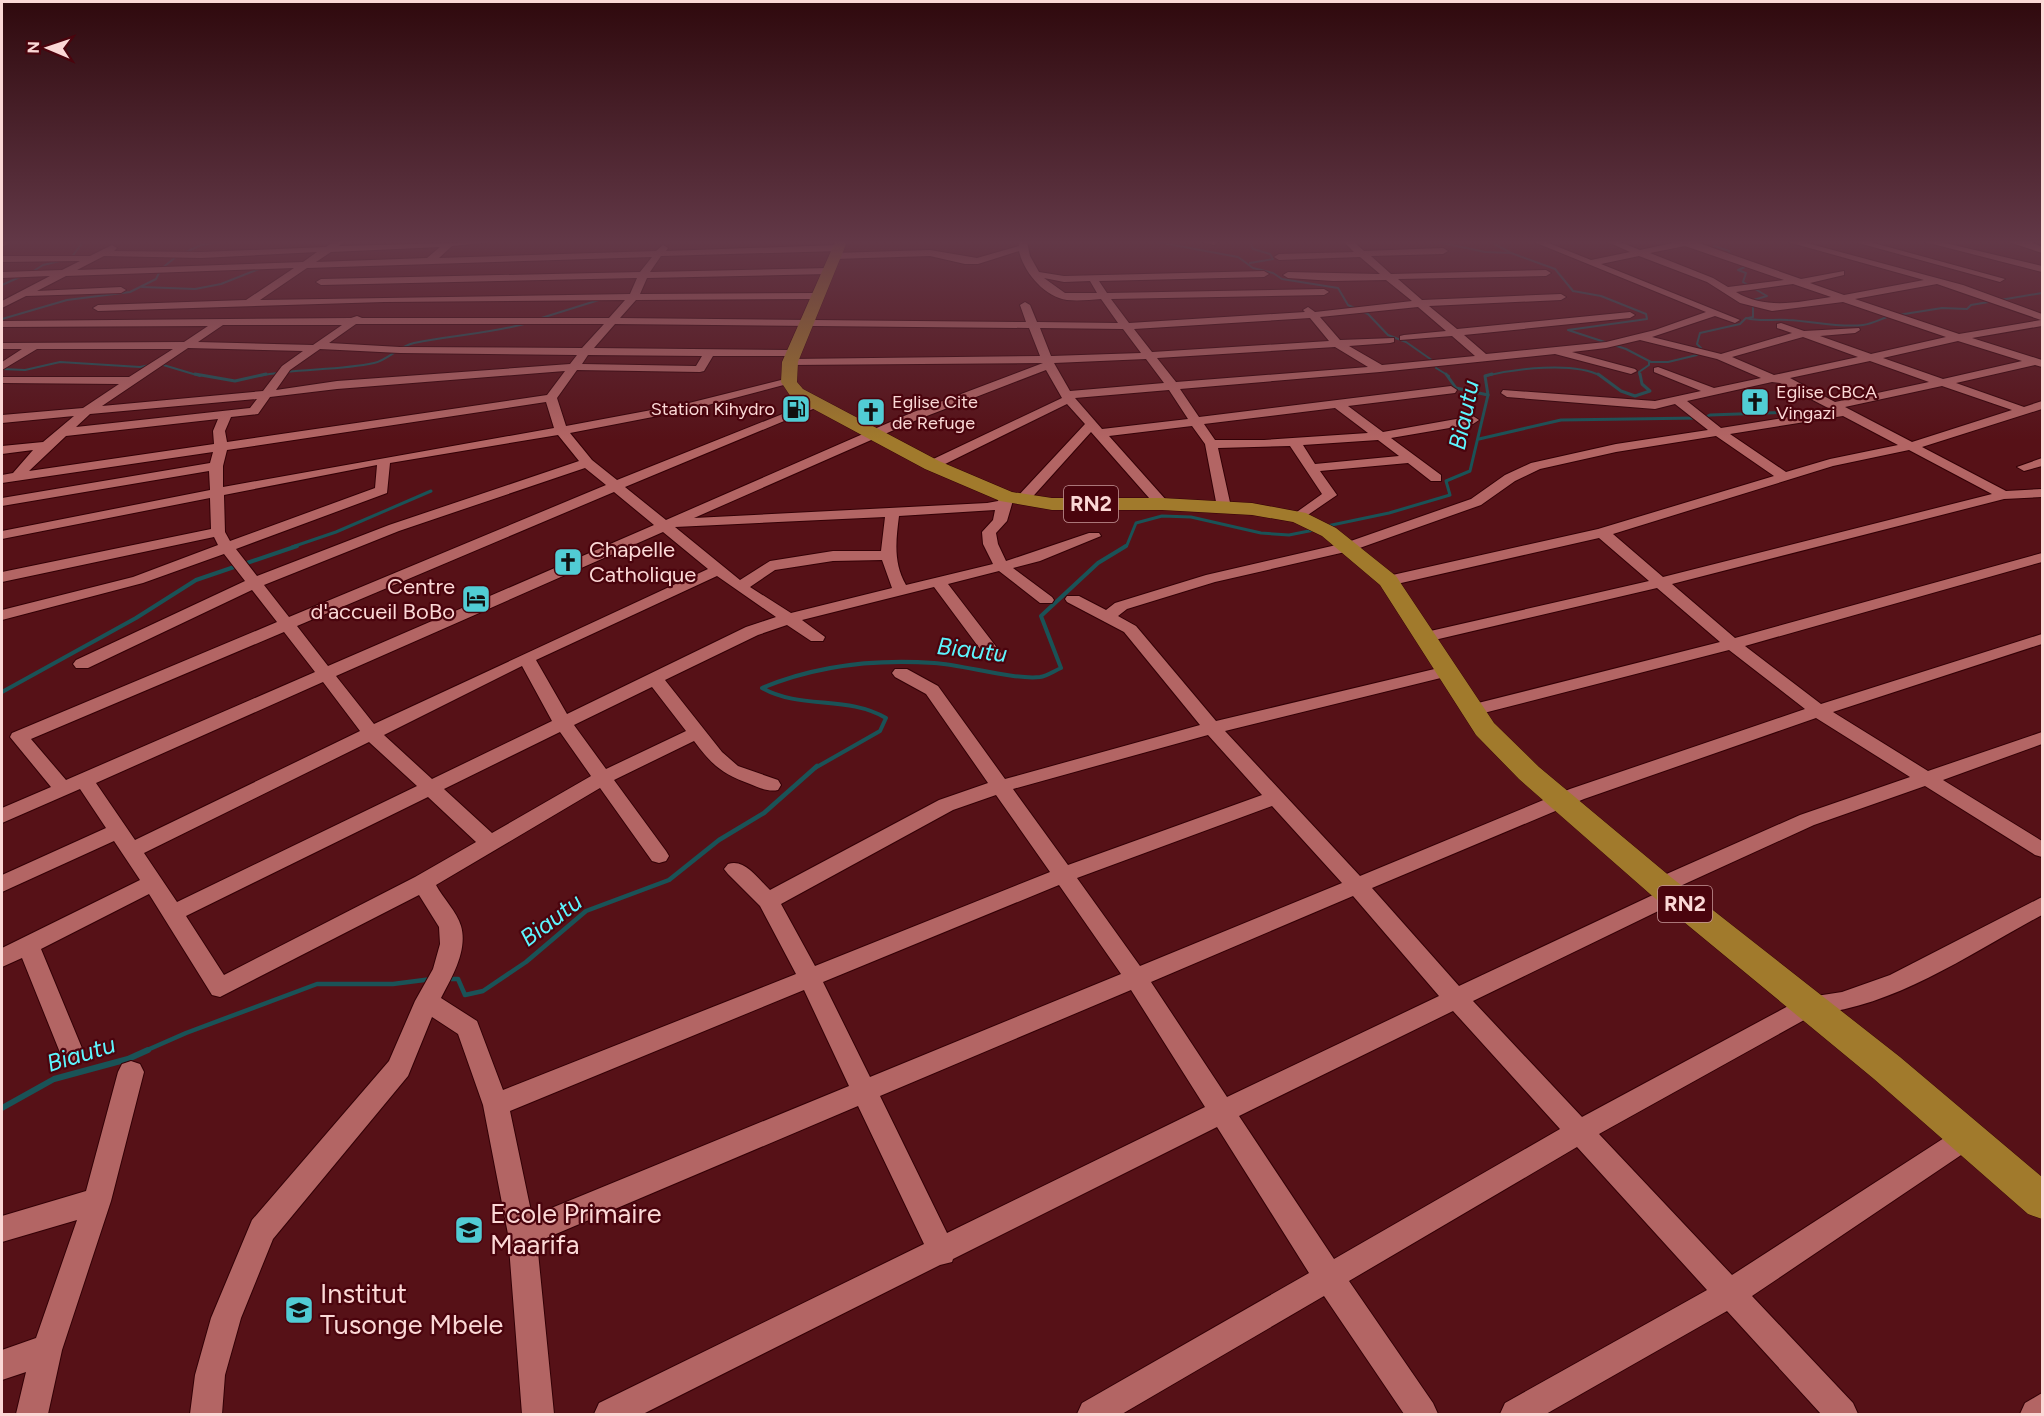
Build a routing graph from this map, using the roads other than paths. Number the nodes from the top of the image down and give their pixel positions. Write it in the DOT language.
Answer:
graph roads {
  1 [pos="242,308"];
  2 [pos="371,308"];
  3 [pos="623,308"];
  4 [pos="813,308"];
  5 [pos="1026,308"];
  6 [pos="1113,308"];
  7 [pos="1307,308"];
  8 [pos="1377,308"];
  9 [pos="1428,308"];
  10 [pos="1699,308"];
  11 [pos="1867,308"];
  12 [pos="2018,308"];
  13 [pos="1713,314"];
  14 [pos="1314,315"];
  15 [pos="1630,315"];
  16 [pos="2043,317"];
  17 [pos="355,320"];
  18 [pos="612,320"];
  19 [pos="1736,321"];
  20 [pos="221,322"];
  21 [pos="807,322"];
  22 [pos="75,323"];
  23 [pos="2043,323"];
  24 [pos="2,324"];
  25 [pos="1035,326"];
  26 [pos="1127,326"];
  27 [pos="1780,326"];
  28 [pos="1855,330"];
  29 [pos="1454,332"];
  30 [pos="1801,334"];
  31 [pos="1641,337"];
  32 [pos="1404,338"];
  33 [pos="1961,338"];
  34 [pos="1390,340"];
  35 [pos="186,345"];
  36 [pos="1339,345"];
  37 [pos="2,346"];
  38 [pos="36,346"];
  39 [pos="317,347"];
  40 [pos="586,350"];
  41 [pos="1554,350"];
  42 [pos="710,352"];
  43 [pos="1151,355"];
  44 [pos="1482,356"];
  45 [pos="1721,357"];
  46 [pos="791,358"];
  47 [pos="1869,358"];
  48 [pos="1047,362"];
  49 [pos="2040,362"];
  50 [pos="2,366"];
  51 [pos="573,366"];
  52 [pos="1380,369"];
  53 [pos="1658,370"];
  54 [pos="1630,371"];
  55 [pos="1779,379"];
  56 [pos="2,380"];
  57 [pos="129,381"];
  58 [pos="789,381"];
  59 [pos="1941,382"];
  60 [pos="1173,387"];
  61 [pos="1451,390"];
  62 [pos="1507,393"];
  63 [pos="1716,393"];
  64 [pos="269,394"];
  65 [pos="1068,397"];
  66 [pos="551,398"];
  67 [pos="1680,402"];
  68 [pos="819,404"];
  69 [pos="1339,405"];
  70 [pos="2043,405"];
  71 [pos="1839,409"];
  72 [pos="88,410"];
  73 [pos="2022,410"];
  74 [pos="226,414"];
  75 [pos="2,418"];
  76 [pos="2043,418"];
  77 [pos="1473,420"];
  78 [pos="1198,423"];
  79 [pos="1096,429"];
  80 [pos="561,430"];
  81 [pos="64,432"];
  82 [pos="1720,433"];
  83 [pos="878,434"];
  84 [pos="1382,436"];
  85 [pos="1294,442"];
  86 [pos="49,444"];
  87 [pos="1211,444"];
  88 [pos="221,446"];
  89 [pos="1911,446"];
  90 [pos="2,450"];
  91 [pos="1412,459"];
  92 [pos="384,460"];
  93 [pos="2043,462"];
  94 [pos="587,463"];
  95 [pos="932,465"];
  96 [pos="216,466"];
  97 [pos="2024,467"];
  98 [pos="1310,468"];
  99 [pos="17,477"];
  100 [pos="1436,478"];
  101 [pos="1786,478"];
  102 [pos="2,479"];
  103 [pos="615,486"];
  104 [pos="218,491"];
  105 [pos="2043,493"];
  106 [pos="2004,495"];
  107 [pos="1011,501"];
  108 [pos="2,502"];
  109 [pos="1162,504"];
  110 [pos="1224,507"];
  111 [pos="893,511"];
  112 [pos="668,525"];
  113 [pos="1315,525"];
  114 [pos="218,532"];
  115 [pos="1602,533"];
  116 [pos="2,535"];
  117 [pos="1094,536"];
  118 [pos="1349,547"];
  119 [pos="226,548"];
  120 [pos="887,555"];
  121 [pos="2043,557"];
  122 [pos="1002,566"];
  123 [pos="718,570"];
  124 [pos="2,577"];
  125 [pos="255,582"];
  126 [pos="1388,582"];
  127 [pos="1663,582"];
  128 [pos="939,583"];
  129 [pos="740,587"];
  130 [pos="902,592"];
  131 [pos="1073,599"];
  132 [pos="1046,600"];
  133 [pos="2,615"];
  134 [pos="1109,618"];
  135 [pos="787,619"];
  136 [pos="287,624"];
  137 [pos="817,637"];
  138 [pos="1426,637"];
  139 [pos="2043,639"];
  140 [pos="1732,644"];
  141 [pos="995,657"];
  142 [pos="526,658"];
  143 [pos="82,664"];
  144 [pos="1447,671"];
  145 [pos="901,673"];
  146 [pos="322,674"];
  147 [pos="655,679"];
  148 [pos="1472,710"];
  149 [pos="1818,711"];
  150 [pos="561,722"];
  151 [pos="1212,728"];
  152 [pos="698,732"];
  153 [pos="372,734"];
  154 [pos="2043,738"];
  155 [pos="601,779"];
  156 [pos="84,780"];
  157 [pos="1925,780"];
  158 [pos="771,785"];
  159 [pos="427,787"];
  160 [pos="998,787"];
  161 [pos="63,789"];
  162 [pos="1276,797"];
  163 [pos="1560,801"];
  164 [pos="2,816"];
  165 [pos="118,831"];
  166 [pos="492,845"];
  167 [pos="2043,850"];
  168 [pos="129,851"];
  169 [pos="659,856"];
  170 [pos="735,869"];
  171 [pos="1061,876"];
  172 [pos="423,883"];
  173 [pos="2,884"];
  174 [pos="152,884"];
  175 [pos="1357,886"];
  176 [pos="1667,890"];
  177 [pos="768,901"];
  178 [pos="2043,905"];
  179 [pos="173,913"];
  180 [pos="28,946"];
  181 [pos="2,958"];
  182 [pos="1136,978"];
  183 [pos="810,979"];
  184 [pos="436,984"];
  185 [pos="1457,1000"];
  186 [pos="1811,1005"];
  187 [pos="72,1053"];
  188 [pos="131,1072"];
  189 [pos="863,1093"];
  190 [pos="496,1105"];
  191 [pos="1221,1112"];
  192 [pos="1579,1132"];
  193 [pos="1967,1137"];
  194 [pos="97,1201"];
  195 [pos="2043,1201"];
  196 [pos="2,1230"];
  197 [pos="522,1234"];
  198 [pos="942,1252"];
  199 [pos="1330,1279"];
  200 [pos="1729,1294"];
  201 [pos="47,1350"];
  202 [pos="2,1365"];
  203 [pos="2043,1409"];
  204 [pos="32,1414"];
  205 [pos="206,1414"];
  206 [pos="538,1414"];
  207 [pos="610,1414"];
  208 [pos="1093,1414"];
  209 [pos="1422,1414"];
  210 [pos="1516,1414"];
  211 [pos="1842,1414"];
  212 [pos="2036,1414"];
  1 -- 20 [label="street"];
  2 -- 17 [label="street"];
  3 -- 18 [label="street"];
  4 -- 21 [label="highway"];
  5 -- 25 [label="street"];
  6 -- 26 [label="street"];
  7 -- 14 [label="street"];
  8 -- 14 [label="street"];
  9 -- 29 [label="street"];
  10 -- 13 [label="street"];
  11 -- 33 [label="street"];
  12 -- 16 [label="street"];
  13 -- 19 [label="street"];
  13 -- 31 [label="street"];
  14 -- 26 [label="street"];
  14 -- 36 [label="street"];
  15 -- 29 [label="street"];
  17 -- 18 [label="street"];
  17 -- 20 [label="street"];
  17 -- 39 [label="street"];
  18 -- 21 [label="street"];
  18 -- 40 [label="street"];
  20 -- 22 [label="street"];
  20 -- 35 [label="street"];
  21 -- 25 [label="street"];
  21 -- 46 [label="highway"];
  22 -- 24 [label="street"];
  22 -- 38 [label="street"];
  23 -- 33 [label="street"];
  25 -- 26 [label="street"];
  25 -- 48 [label="street"];
  26 -- 43 [label="street"];
  27 -- 30 [label="street"];
  28 -- 30 [label="street"];
  29 -- 32 [label="street"];
  29 -- 44 [label="street"];
  30 -- 45 [label="street"];
  30 -- 47 [label="street"];
  31 -- 41 [label="street"];
  31 -- 45 [label="street"];
  33 -- 47 [label="street"];
  33 -- 49 [label="street"];
  34 -- 36 [label="street"];
  35 -- 38 [label="street"];
  35 -- 39 [label="street"];
  35 -- 57 [label="street"];
  36 -- 43 [label="street"];
  36 -- 52 [label="street"];
  37 -- 38 [label="street"];
  38 -- 50 [label="street"];
  39 -- 40 [label="street"];
  39 -- 64 [label="street"];
  40 -- 42 [label="street"];
  40 -- 51 [label="street"];
  41 -- 44 [label="street"];
  41 -- 54 [label="street"];
  42 -- 46 [label="street"];
  42 -- 51 [label="street"];
  43 -- 48 [label="street"];
  43 -- 60 [label="street"];
  44 -- 52 [label="street"];
  45 -- 55 [label="street"];
  46 -- 48 [label="street"];
  46 -- 58 [label="highway"];
  47 -- 55 [label="street"];
  47 -- 59 [label="street"];
  48 -- 65 [label="street"];
  48 -- 83 [label="street"];
  49 -- 59 [label="street"];
  51 -- 64 [label="street"];
  51 -- 66 [label="street"];
  52 -- 60 [label="street"];
  53 -- 63 [label="street"];
  55 -- 63 [label="street"];
  55 -- 71 [label="street"];
  56 -- 57 [label="street"];
  57 -- 72 [label="street"];
  58 -- 68 [label="highway, RN2"];
  58 -- 80 [label="street"];
  59 -- 71 [label="street"];
  59 -- 73 [label="street"];
  60 -- 65 [label="street"];
  60 -- 78 [label="street"];
  61 -- 69 [label="street"];
  62 -- 67 [label="street"];
  63 -- 67 [label="street"];
  64 -- 72 [label="street"];
  64 -- 74 [label="street"];
  65 -- 79 [label="street"];
  65 -- 95 [label="street"];
  66 -- 80 [label="street"];
  66 -- 88 [label="street"];
  67 -- 82 [label="street"];
  68 -- 83 [label="highway, RN2"];
  68 -- 103 [label="street"];
  69 -- 78 [label="street"];
  69 -- 84 [label="street"];
  70 -- 73 [label="street"];
  71 -- 82 [label="street"];
  71 -- 89 [label="street"];
  72 -- 75 [label="street"];
  72 -- 81 [label="street"];
  73 -- 76 [label="street"];
  73 -- 89 [label="street"];
  74 -- 81 [label="street"];
  74 -- 88 [label="street"];
  77 -- 84 [label="street"];
  78 -- 79 [label="street"];
  78 -- 87 [label="street"];
  79 -- 107 [label="street"];
  79 -- 109 [label="street"];
  80 -- 92 [label="street"];
  80 -- 94 [label="street"];
  81 -- 86 [label="street"];
  82 -- 101 [label="street"];
  82 -- 118 [label="street"];
  83 -- 95 [label="highway, RN2"];
  83 -- 112 [label="street"];
  84 -- 85 [label="street"];
  84 -- 91 [label="street"];
  85 -- 87 [label="street"];
  85 -- 98 [label="street"];
  86 -- 90 [label="street"];
  86 -- 99 [label="street"];
  87 -- 110 [label="street"];
  88 -- 96 [label="street"];
  88 -- 99 [label="street"];
  89 -- 101 [label="street"];
  89 -- 106 [label="street"];
  91 -- 98 [label="street"];
  91 -- 100 [label="street"];
  92 -- 104 [label="street"];
  92 -- 119 [label="street"];
  93 -- 97 [label="street"];
  94 -- 103 [label="street"];
  94 -- 125 [label="street"];
  95 -- 107 [label="highway, RN2"];
  96 -- 104 [label="street"];
  96 -- 108 [label="street"];
  98 -- 113 [label="street"];
  99 -- 102 [label="street"];
  101 -- 115 [label="street"];
  103 -- 112 [label="street"];
  103 -- 136 [label="street"];
  104 -- 114 [label="street"];
  104 -- 116 [label="street"];
  105 -- 106 [label="street"];
  106 -- 127 [label="street"];
  107 -- 109 [label="highway, RN2"];
  107 -- 111 [label="street"];
  107 -- 122 [label="street"];
  109 -- 110 [label="highway, RN2"];
  110 -- 113 [label="highway, RN2"];
  111 -- 112 [label="street"];
  111 -- 120 [label="street"];
  112 -- 123 [label="street"];
  112 -- 146 [label="street"];
  113 -- 118 [label="highway, RN2"];
  114 -- 119 [label="street"];
  114 -- 124 [label="street"];
  115 -- 126 [label="street"];
  115 -- 127 [label="street"];
  117 -- 122 [label="street"];
  118 -- 126 [label="highway, RN2"];
  118 -- 134 [label="street"];
  119 -- 125 [label="street"];
  119 -- 133 [label="street"];
  120 -- 129 [label="street"];
  120 -- 130 [label="street"];
  121 -- 140 [label="street"];
  122 -- 128 [label="street"];
  122 -- 132 [label="street"];
  123 -- 129 [label="street"];
  123 -- 142 [label="street"];
  125 -- 136 [label="street"];
  125 -- 143 [label="street"];
  126 -- 138 [label="highway, RN2"];
  127 -- 138 [label="street"];
  127 -- 140 [label="street"];
  128 -- 130 [label="street"];
  128 -- 141 [label="street"];
  129 -- 135 [label="street"];
  130 -- 135 [label="street"];
  131 -- 134 [label="street"];
  134 -- 151 [label="street"];
  135 -- 137 [label="street"];
  135 -- 147 [label="street"];
  136 -- 146 [label="street"];
  136 -- 161 [label="street"];
  138 -- 144 [label="highway, RN2"];
  139 -- 149 [label="street"];
  140 -- 148 [label="street"];
  140 -- 149 [label="street"];
  142 -- 150 [label="street"];
  142 -- 153 [label="street"];
  144 -- 148 [label="highway, RN2"];
  144 -- 151 [label="street"];
  145 -- 160 [label="street"];
  146 -- 153 [label="street"];
  146 -- 156 [label="street"];
  147 -- 150 [label="street"];
  147 -- 152 [label="street"];
  148 -- 163 [label="highway, RN2"];
  149 -- 157 [label="street"];
  149 -- 163 [label="street"];
  150 -- 155 [label="street"];
  150 -- 159 [label="street"];
  151 -- 160 [label="street"];
  151 -- 162 [label="street"];
  152 -- 155 [label="street"];
  152 -- 158 [label="street"];
  153 -- 159 [label="street"];
  153 -- 168 [label="street"];
  154 -- 157 [label="street"];
  155 -- 166 [label="street"];
  155 -- 169 [label="street"];
  156 -- 161 [label="street"];
  156 -- 165 [label="street"];
  157 -- 167 [label="street"];
  157 -- 176 [label="street"];
  159 -- 166 [label="street"];
  159 -- 179 [label="street"];
  160 -- 171 [label="street"];
  160 -- 177 [label="street"];
  161 -- 164 [label="street"];
  162 -- 171 [label="street"];
  162 -- 175 [label="street"];
  163 -- 175 [label="street"];
  163 -- 176 [label="highway, RN2"];
  165 -- 168 [label="street"];
  165 -- 173 [label="street"];
  166 -- 172 [label="street"];
  168 -- 174 [label="street"];
  170 -- 177 [label="street"];
  171 -- 182 [label="street"];
  171 -- 183 [label="street"];
  172 -- 179 [label="street"];
  172 -- 184 [label="street"];
  174 -- 179 [label="street"];
  174 -- 180 [label="street"];
  175 -- 182 [label="street"];
  175 -- 185 [label="street"];
  176 -- 185 [label="street"];
  176 -- 186 [label="highway, RN2"];
  177 -- 183 [label="street"];
  178 -- 186 [label="street"];
  180 -- 181 [label="street"];
  180 -- 187 [label="street"];
  182 -- 189 [label="street"];
  182 -- 191 [label="street"];
  183 -- 189 [label="street"];
  183 -- 190 [label="street"];
  184 -- 190 [label="street"];
  184 -- 205 [label="street"];
  185 -- 191 [label="street"];
  185 -- 192 [label="street"];
  186 -- 192 [label="street"];
  186 -- 193 [label="highway, RN2"];
  188 -- 194 [label="street"];
  189 -- 197 [label="street"];
  189 -- 198 [label="street"];
  190 -- 197 [label="street"];
  191 -- 198 [label="street"];
  191 -- 199 [label="street"];
  192 -- 199 [label="street"];
  192 -- 200 [label="street"];
  193 -- 195 [label="highway, RN2"];
  193 -- 200 [label="street"];
  194 -- 196 [label="street"];
  194 -- 201 [label="street"];
  197 -- 206 [label="street"];
  198 -- 207 [label="street"];
  199 -- 208 [label="street"];
  199 -- 209 [label="street"];
  200 -- 210 [label="street"];
  200 -- 211 [label="street"];
  201 -- 202 [label="street"];
  201 -- 204 [label="street"];
  203 -- 212 [label="street"];
}
